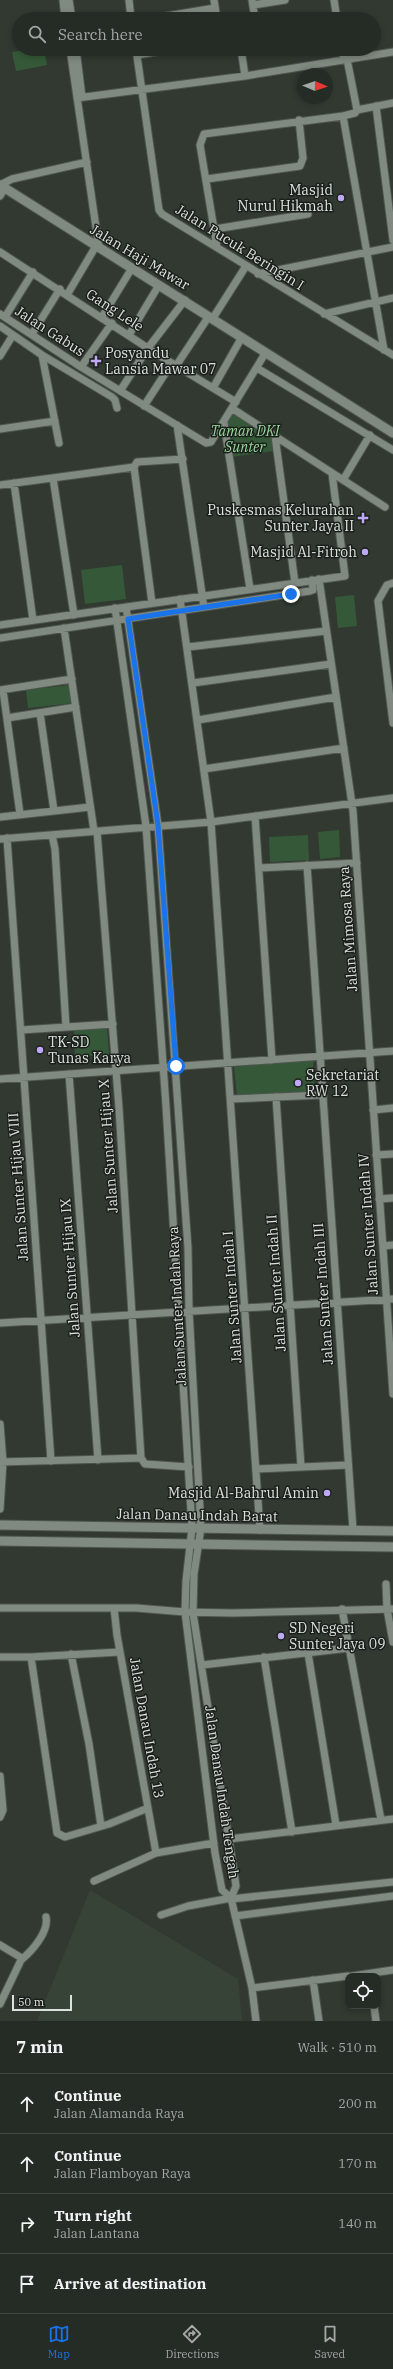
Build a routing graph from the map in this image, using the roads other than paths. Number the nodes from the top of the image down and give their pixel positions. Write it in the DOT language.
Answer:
graph roads {
  1 [pos="62,0"];
  2 [pos="69,0"];
  3 [pos="129,0"];
  4 [pos="214,0"];
  5 [pos="285,0"];
  6 [pos="334,0"];
  7 [pos="252,2"];
  8 [pos="215,8"];
  9 [pos="64,12"];
  10 [pos="71,12"];
  11 [pos="130,12"];
  12 [pos="191,12"];
  13 [pos="216,12"];
  14 [pos="254,12"];
  15 [pos="336,12"];
  16 [pos="393,52"];
  17 [pos="381,54"];
  18 [pos="71,56"];
  19 [pos="76,56"];
  20 [pos="137,56"];
  21 [pos="242,56"];
  22 [pos="345,56"];
  23 [pos="370,56"];
  24 [pos="346,60"];
  25 [pos="245,76"];
  26 [pos="141,89"];
  27 [pos="79,99"];
  28 [pos="393,103"];
  29 [pos="376,106"];
  30 [pos="357,110"];
  31 [pos="343,116"];
  32 [pos="299,120"];
  33 [pos="87,162"];
  34 [pos="206,179"];
  35 [pos="2,190"];
  36 [pos="308,214"];
  37 [pos="215,229"];
  38 [pos="393,240"];
  39 [pos="98,247"];
  40 [pos="217,247"];
  41 [pos="393,247"];
  42 [pos="0,252"];
  43 [pos="365,253"];
  44 [pos="246,266"];
  45 [pos="132,268"];
  46 [pos="33,272"];
  47 [pos="258,274"];
  48 [pos="159,285"];
  49 [pos="60,290"];
  50 [pos="67,294"];
  51 [pos="393,298"];
  52 [pos="185,300"];
  53 [pos="376,302"];
  54 [pos="324,314"];
  55 [pos="3,316"];
  56 [pos="102,317"];
  57 [pos="211,317"];
  58 [pos="112,323"];
  59 [pos="0,326"];
  60 [pos="32,334"];
  61 [pos="13,335"];
  62 [pos="129,335"];
  63 [pos="242,337"];
  64 [pos="148,348"];
  65 [pos="384,350"];
  66 [pos="266,352"];
  67 [pos="42,355"];
  68 [pos="393,355"];
  69 [pos="0,356"];
  70 [pos="174,364"];
  71 [pos="81,367"];
  72 [pos="257,368"];
  73 [pos="213,388"];
  74 [pos="120,391"];
  75 [pos="235,405"];
  76 [pos="144,406"];
  77 [pos="116,408"];
  78 [pos="55,422"];
  79 [pos="224,423"];
  80 [pos="177,425"];
  81 [pos="0,429"];
  82 [pos="393,433"];
  83 [pos="370,435"];
  84 [pos="275,436"];
  85 [pos="59,443"];
  86 [pos="393,450"];
  87 [pos="183,459"];
  88 [pos="134,467"];
  89 [pos="332,473"];
  90 [pos="52,478"];
  91 [pos="343,480"];
  92 [pos="14,483"];
  93 [pos="0,485"];
  94 [pos="385,507"];
  95 [pos="316,580"];
  96 [pos="295,583"];
  97 [pos="393,583"];
  98 [pos="250,589"];
  99 [pos="202,596"];
  100 [pos="180,599"];
  101 [pos="152,603"];
  102 [pos="126,607"];
  103 [pos="204,607"];
  104 [pos="115,608"];
  105 [pos="182,611"];
  106 [pos="74,615"];
  107 [pos="128,619"];
  108 [pos="33,620"];
  109 [pos="117,621"];
  110 [pos="0,625"];
  111 [pos="64,628"];
  112 [pos="326,631"];
  113 [pos="0,638"];
  114 [pos="188,647"];
  115 [pos="331,664"];
  116 [pos="72,679"];
  117 [pos="193,683"];
  118 [pos="2,690"];
  119 [pos="336,697"];
  120 [pos="76,707"];
  121 [pos="40,713"];
  122 [pos="7,718"];
  123 [pos="198,720"];
  124 [pos="393,723"];
  125 [pos="344,748"];
  126 [pos="204,769"];
  127 [pos="393,798"];
  128 [pos="352,803"];
  129 [pos="90,807"];
  130 [pos="54,811"];
  131 [pos="20,814"];
  132 [pos="0,816"];
  133 [pos="255,816"];
  134 [pos="211,822"];
  135 [pos="158,825"];
  136 [pos="146,826"];
  137 [pos="95,831"];
  138 [pos="52,835"];
  139 [pos="4,839"];
  140 [pos="357,862"];
  141 [pos="307,865"];
  142 [pos="260,868"];
  143 [pos="112,1024"];
  144 [pos="66,1027"];
  145 [pos="21,1030"];
  146 [pos="393,1051"];
  147 [pos="369,1053"];
  148 [pos="319,1056"];
  149 [pos="272,1060"];
  150 [pos="229,1062"];
  151 [pos="176,1066"];
  152 [pos="163,1067"];
  153 [pos="116,1071"];
  154 [pos="68,1074"];
  155 [pos="23,1077"];
  156 [pos="0,1079"];
  157 [pos="322,1095"];
  158 [pos="276,1097"];
  159 [pos="231,1099"];
  160 [pos="393,1108"];
  161 [pos="373,1110"];
  162 [pos="393,1154"];
  163 [pos="376,1156"];
  164 [pos="393,1198"];
  165 [pos="379,1199"];
  166 [pos="393,1245"];
  167 [pos="383,1246"];
  168 [pos="390,1299"];
  169 [pos="336,1302"];
  170 [pos="291,1304"];
  171 [pos="245,1307"];
  172 [pos="180,1310"];
  173 [pos="189,1310"];
  174 [pos="133,1314"];
  175 [pos="87,1318"];
  176 [pos="41,1321"];
  177 [pos="0,1323"];
  178 [pos="392,1358"];
  179 [pos="393,1394"];
  180 [pos="0,1424"];
  181 [pos="141,1458"];
  182 [pos="98,1460"];
  183 [pos="51,1461"];
  184 [pos="1,1462"];
  185 [pos="348,1465"];
  186 [pos="301,1467"];
  187 [pos="189,1468"];
  188 [pos="256,1469"];
  189 [pos="0,1508"];
  190 [pos="0,1525"];
  191 [pos="196,1528"];
  192 [pos="260,1530"];
  193 [pos="353,1530"];
  194 [pos="393,1531"];
  195 [pos="0,1540"];
  196 [pos="195,1544"];
  197 [pos="393,1547"];
  198 [pos="386,1584"];
  199 [pos="0,1608"];
  200 [pos="114,1608"];
  201 [pos="342,1609"];
  202 [pos="390,1609"];
  203 [pos="185,1612"];
  204 [pos="193,1613"];
  205 [pos="393,1642"];
  206 [pos="349,1648"];
  207 [pos="120,1652"];
  208 [pos="308,1652"];
  209 [pos="71,1654"];
  210 [pos="0,1657"];
  211 [pos="32,1657"];
  212 [pos="264,1657"];
  213 [pos="202,1665"];
  214 [pos="0,1776"];
  215 [pos="148,1808"];
  216 [pos="2,1813"];
  217 [pos="393,1818"];
  218 [pos="381,1820"];
  219 [pos="336,1825"];
  220 [pos="101,1826"];
  221 [pos="292,1832"];
  222 [pos="229,1839"];
  223 [pos="214,1842"];
  224 [pos="156,1853"];
  225 [pos="94,1881"];
  226 [pos="393,1882"];
  227 [pos="393,1896"];
  228 [pos="231,1899"];
  229 [pos="161,1915"];
  230 [pos="235,1916"];
  231 [pos="46,1917"];
  232 [pos="0,1945"];
  233 [pos="21,1960"];
  234 [pos="393,1970"];
  235 [pos="379,1973"];
  236 [pos="345,1976"];
  237 [pos="313,1980"];
  238 [pos="252,1988"];
  239 [pos="0,2004"];
  240 [pos="374,2009"];
  241 [pos="256,2021"];
  242 [pos="319,2021"];
  243 [pos="376,2021"];
  1 -- 9 [label="street"];
  2 -- 10 [label="street"];
  3 -- 11 [label="street"];
  4 -- 8 [label="street"];
  5 -- 7 [label="street"];
  6 -- 15 [label="street"];
  7 -- 14 [label="street"];
  8 -- 12 [label="street"];
  8 -- 13 [label="street"];
  16 -- 17 [label="street"];
  18 -- 27 [label="street"];
  19 -- 27 [label="street"];
  20 -- 26 [label="street, Jalan Pucuk Beringin I"];
  21 -- 25 [label="street"];
  22 -- 24 [label="street"];
  23 -- 24 [label="street"];
  24 -- 25 [label="street"];
  24 -- 30 [label="street"];
  25 -- 26 [label="street"];
  26 -- 27 [label="street"];
  26 -- 40 [label="street, Jalan Pucuk Beringin I"];
  27 -- 33 [label="street"];
  28 -- 29 [label="street"];
  29 -- 30 [label="street"];
  29 -- 38 [label="street"];
  30 -- 31 [label="street"];
  31 -- 32 [label="street"];
  31 -- 43 [label="street"];
  32 -- 34 [label="street"];
  32 -- 34 [label="street"];
  33 -- 35 [label="street"];
  33 -- 39 [label="street"];
  34 -- 37 [label="street"];
  35 -- 39 [label="street, Jalan Haji Mawar"];
  36 -- 37 [label="street"];
  37 -- 40 [label="street"];
  39 -- 45 [label="street, Jalan Haji Mawar"];
  39 -- 50 [label="street"];
  40 -- 44 [label="street, Jalan Pucuk Beringin I"];
  41 -- 43 [label="street"];
  42 -- 46 [label="street, Gang Lele"];
  43 -- 47 [label="street"];
  43 -- 53 [label="street"];
  44 -- 47 [label="street, Jalan Pucuk Beringin I"];
  44 -- 57 [label="street"];
  45 -- 48 [label="street, Jalan Haji Mawar"];
  45 -- 56 [label="street"];
  46 -- 49 [label="street, Gang Lele"];
  46 -- 55 [label="street"];
  47 -- 54 [label="street, Jalan Pucuk Beringin I"];
  48 -- 52 [label="street, Jalan Haji Mawar"];
  48 -- 62 [label="street"];
  49 -- 50 [label="street, Gang Lele"];
  49 -- 60 [label="street"];
  50 -- 56 [label="street, Gang Lele"];
  51 -- 53 [label="street"];
  52 -- 57 [label="street, Jalan Haji Mawar"];
  52 -- 64 [label="street"];
  53 -- 54 [label="street"];
  53 -- 65 [label="street"];
  54 -- 65 [label="street, Jalan Pucuk Beringin I"];
  55 -- 60 [label="street, Jalan Gabus"];
  56 -- 58 [label="street, Gang Lele"];
  57 -- 63 [label="street, Jalan Haji Mawar"];
  57 -- 70 [label="street"];
  58 -- 62 [label="street, Gang Lele"];
  58 -- 71 [label="street"];
  59 -- 61 [label="street"];
  60 -- 71 [label="street, Jalan Gabus"];
  61 -- 67 [label="street"];
  61 -- 69 [label="street"];
  62 -- 64 [label="street, Gang Lele"];
  63 -- 66 [label="street, Jalan Haji Mawar"];
  63 -- 73 [label="street"];
  64 -- 70 [label="street, Gang Lele"];
  64 -- 74 [label="street"];
  65 -- 68 [label="street, Jalan Pucuk Beringin I"];
  66 -- 72 [label="street"];
  66 -- 82 [label="street, Jalan Haji Mawar"];
  67 -- 77 [label="street"];
  67 -- 78 [label="street"];
  70 -- 73 [label="street, Gang Lele"];
  70 -- 76 [label="street"];
  71 -- 74 [label="street, Jalan Gabus"];
  72 -- 75 [label="street"];
  72 -- 83 [label="street"];
  73 -- 75 [label="street, Gang Lele"];
  74 -- 76 [label="street, Jalan Gabus"];
  75 -- 79 [label="street"];
  75 -- 84 [label="street, Gang Lele"];
  76 -- 80 [label="street, Jalan Gabus"];
  78 -- 81 [label="street"];
  78 -- 85 [label="street"];
  79 -- 80 [label="street, Jalan Gabus"];
  79 -- 98 [label="street"];
  80 -- 87 [label="street"];
  83 -- 86 [label="street"];
  83 -- 91 [label="street"];
  84 -- 89 [label="street, Gang Lele"];
  84 -- 96 [label="street"];
  87 -- 88 [label="street"];
  87 -- 99 [label="street"];
  88 -- 90 [label="street"];
  88 -- 101 [label="street"];
  89 -- 91 [label="street, Gang Lele"];
  89 -- 95 [label="street"];
  90 -- 92 [label="street"];
  90 -- 106 [label="street"];
  91 -- 94 [label="street, Gang Lele"];
  92 -- 93 [label="street"];
  92 -- 108 [label="street"];
  95 -- 96 [label="street"];
  95 -- 103 [label="street"];
  95 -- 112 [label="street, Jalan Mimosa Raya"];
  96 -- 98 [label="street"];
  97 -- 124 [label="street"];
  98 -- 99 [label="street"];
  99 -- 100 [label="street"];
  99 -- 103 [label="street"];
  100 -- 101 [label="street"];
  100 -- 105 [label="street, Jalan Sunter Indah I"];
  101 -- 102 [label="street"];
  102 -- 104 [label="street"];
  102 -- 107 [label="street, Jalan Sunter Indah Raya"];
  103 -- 105 [label="street"];
  104 -- 106 [label="street"];
  104 -- 109 [label="street, Jalan Sunter Indah Raya"];
  105 -- 107 [label="street"];
  105 -- 114 [label="street, Jalan Sunter Indah I"];
  106 -- 108 [label="street"];
  107 -- 109 [label="street"];
  107 -- 135 [label="street, Jalan Sunter Indah Raya"];
  108 -- 110 [label="street"];
  109 -- 111 [label="street"];
  109 -- 136 [label="street, Jalan Sunter Indah Raya"];
  111 -- 113 [label="street"];
  111 -- 116 [label="street, Jalan Sunter Hijau X"];
  112 -- 114 [label="street"];
  112 -- 115 [label="street, Jalan Mimosa Raya"];
  114 -- 117 [label="street, Jalan Sunter Indah I"];
  115 -- 117 [label="street"];
  115 -- 119 [label="street, Jalan Mimosa Raya"];
  116 -- 118 [label="street"];
  116 -- 120 [label="street, Jalan Sunter Hijau X"];
  117 -- 123 [label="street, Jalan Sunter Indah I"];
  118 -- 122 [label="street"];
  119 -- 123 [label="street"];
  119 -- 125 [label="street, Jalan Mimosa Raya"];
  120 -- 121 [label="street"];
  120 -- 129 [label="street, Jalan Sunter Hijau X"];
  121 -- 122 [label="street"];
  121 -- 130 [label="street"];
  122 -- 131 [label="street"];
  123 -- 126 [label="street, Jalan Sunter Indah I"];
  125 -- 126 [label="street"];
  125 -- 128 [label="street, Jalan Mimosa Raya"];
  126 -- 134 [label="street, Jalan Sunter Indah I"];
  127 -- 128 [label="street"];
  128 -- 133 [label="street"];
  128 -- 140 [label="street, Jalan Mimosa Raya"];
  129 -- 130 [label="street"];
  129 -- 137 [label="street, Jalan Sunter Hijau X"];
  130 -- 131 [label="street"];
  131 -- 132 [label="street"];
  133 -- 134 [label="street"];
  133 -- 142 [label="street"];
  134 -- 135 [label="street"];
  134 -- 150 [label="street, Jalan Sunter Indah I"];
  135 -- 136 [label="street"];
  135 -- 151 [label="street, Jalan Sunter Indah Raya"];
  136 -- 137 [label="street"];
  136 -- 152 [label="street, Jalan Sunter Indah Raya"];
  137 -- 138 [label="street"];
  137 -- 143 [label="street, Jalan Sunter Hijau X"];
  138 -- 139 [label="street"];
  138 -- 144 [label="street"];
  139 -- 145 [label="street, Jalan Sunter Hijau VIII"];
  140 -- 141 [label="street"];
  140 -- 147 [label="street, Jalan Mimosa Raya"];
  141 -- 142 [label="street"];
  141 -- 148 [label="street, Jalan Sunter Indah III"];
  142 -- 149 [label="street"];
  143 -- 144 [label="street"];
  143 -- 153 [label="street, Jalan Sunter Hijau X"];
  144 -- 145 [label="street"];
  145 -- 155 [label="street, Jalan Sunter Hijau VIII"];
  146 -- 147 [label="street"];
  147 -- 148 [label="street"];
  147 -- 161 [label="street, Jalan Sunter Indah IV"];
  148 -- 149 [label="street"];
  148 -- 157 [label="street, Jalan Sunter Indah III"];
  149 -- 150 [label="street"];
  150 -- 151 [label="street"];
  150 -- 159 [label="street, Jalan Sunter Indah I"];
  151 -- 152 [label="street"];
  151 -- 173 [label="street, Jalan Sunter Indah Raya"];
  152 -- 153 [label="street"];
  152 -- 172 [label="street, Jalan Sunter Indah Raya"];
  153 -- 154 [label="street"];
  153 -- 174 [label="street, Jalan Sunter Hijau X"];
  154 -- 155 [label="street"];
  154 -- 175 [label="street, Jalan Sunter Hijau IX"];
  155 -- 156 [label="street"];
  155 -- 176 [label="street, Jalan Sunter Hijau VIII"];
  157 -- 158 [label="street"];
  157 -- 169 [label="street, Jalan Sunter Indah III"];
  158 -- 159 [label="street"];
  158 -- 170 [label="street, Jalan Sunter Indah II"];
  159 -- 171 [label="street, Jalan Sunter Indah I"];
  160 -- 161 [label="street"];
  161 -- 163 [label="street, Jalan Sunter Indah IV"];
  162 -- 163 [label="street"];
  163 -- 165 [label="street, Jalan Sunter Indah IV"];
  164 -- 165 [label="street"];
  165 -- 167 [label="street, Jalan Sunter Indah IV"];
  166 -- 167 [label="street"];
  167 -- 168 [label="street, Jalan Sunter Indah IV"];
  168 -- 169 [label="street"];
  168 -- 178 [label="street, Jalan Sunter Indah IV"];
  169 -- 170 [label="street"];
  169 -- 185 [label="street, Jalan Sunter Indah III"];
  170 -- 171 [label="street"];
  170 -- 186 [label="street, Jalan Sunter Indah II"];
  171 -- 173 [label="street"];
  171 -- 188 [label="street, Jalan Sunter Indah I"];
  172 -- 173 [label="street"];
  172 -- 174 [label="street"];
  172 -- 187 [label="street, Jalan Sunter Indah Raya"];
  173 -- 191 [label="street, Jalan Sunter Indah Raya"];
  174 -- 175 [label="street"];
  174 -- 181 [label="street, Jalan Sunter Hijau X"];
  175 -- 176 [label="street"];
  175 -- 182 [label="street, Jalan Sunter Hijau IX"];
  176 -- 177 [label="street"];
  176 -- 183 [label="street, Jalan Sunter Hijau VIII"];
  178 -- 179 [label="street, Jalan Sunter Indah IV"];
  180 -- 184 [label="street"];
  181 -- 182 [label="street"];
  181 -- 187 [label="street"];
  182 -- 183 [label="street"];
  183 -- 184 [label="street"];
  184 -- 189 [label="street"];
  185 -- 186 [label="street"];
  185 -- 193 [label="street, Jalan Sunter Indah III"];
  186 -- 188 [label="street"];
  187 -- 191 [label="street, Jalan Sunter Indah Raya"];
  188 -- 192 [label="street, Jalan Sunter Indah I"];
  190 -- 191 [label="street, Jalan Danau Indah Barat"];
  191 -- 192 [label="street, Jalan Danau Indah Barat"];
  191 -- 196 [label="street, Jalan Sunter Indah Raya"];
  192 -- 193 [label="street, Jalan Danau Indah Barat"];
  193 -- 194 [label="street, Jalan Danau Indah Barat"];
  195 -- 196 [label="street, Jalan Danau Indah Barat"];
  196 -- 197 [label="street, Jalan Danau Indah Barat"];
  196 -- 203 [label="street, Jalan Danau Indah Tengah"];
  196 -- 204 [label="street, Jalan Danau Indah Tengah"];
  198 -- 202 [label="street"];
  199 -- 200 [label="street"];
  200 -- 203 [label="street"];
  200 -- 207 [label="street, Jalan Danau Indah 13"];
  201 -- 202 [label="street"];
  201 -- 204 [label="street"];
  201 -- 206 [label="street"];
  202 -- 205 [label="street"];
  203 -- 204 [label="street"];
  203 -- 223 [label="street, Jalan Danau Indah Tengah"];
  204 -- 213 [label="street, Jalan Danau Indah Tengah"];
  206 -- 208 [label="street"];
  206 -- 218 [label="street"];
  207 -- 209 [label="street"];
  207 -- 215 [label="street, Jalan Danau Indah 13"];
  208 -- 212 [label="street"];
  208 -- 219 [label="street"];
  209 -- 211 [label="street"];
  209 -- 220 [label="street"];
  210 -- 211 [label="street"];
  211 -- 220 [label="street"];
  212 -- 213 [label="street"];
  212 -- 221 [label="street"];
  213 -- 222 [label="street, Jalan Danau Indah Tengah"];
  214 -- 216 [label="street"];
  215 -- 220 [label="street"];
  215 -- 224 [label="street, Jalan Danau Indah 13"];
  217 -- 218 [label="street"];
  218 -- 219 [label="street"];
  219 -- 221 [label="street"];
  221 -- 222 [label="street"];
  222 -- 228 [label="street, Jalan Danau Indah Tengah"];
  223 -- 224 [label="street"];
  223 -- 228 [label="street, Jalan Danau Indah Tengah"];
  224 -- 225 [label="street"];
  226 -- 228 [label="street"];
  227 -- 230 [label="street"];
  228 -- 229 [label="street"];
  228 -- 230 [label="street"];
  230 -- 238 [label="street"];
  231 -- 233 [label="street"];
  232 -- 233 [label="street"];
  233 -- 239 [label="street"];
  234 -- 235 [label="street"];
  236 -- 237 [label="street"];
  237 -- 238 [label="street"];
  237 -- 242 [label="street"];
  238 -- 241 [label="street"];
  240 -- 243 [label="street"];
}
